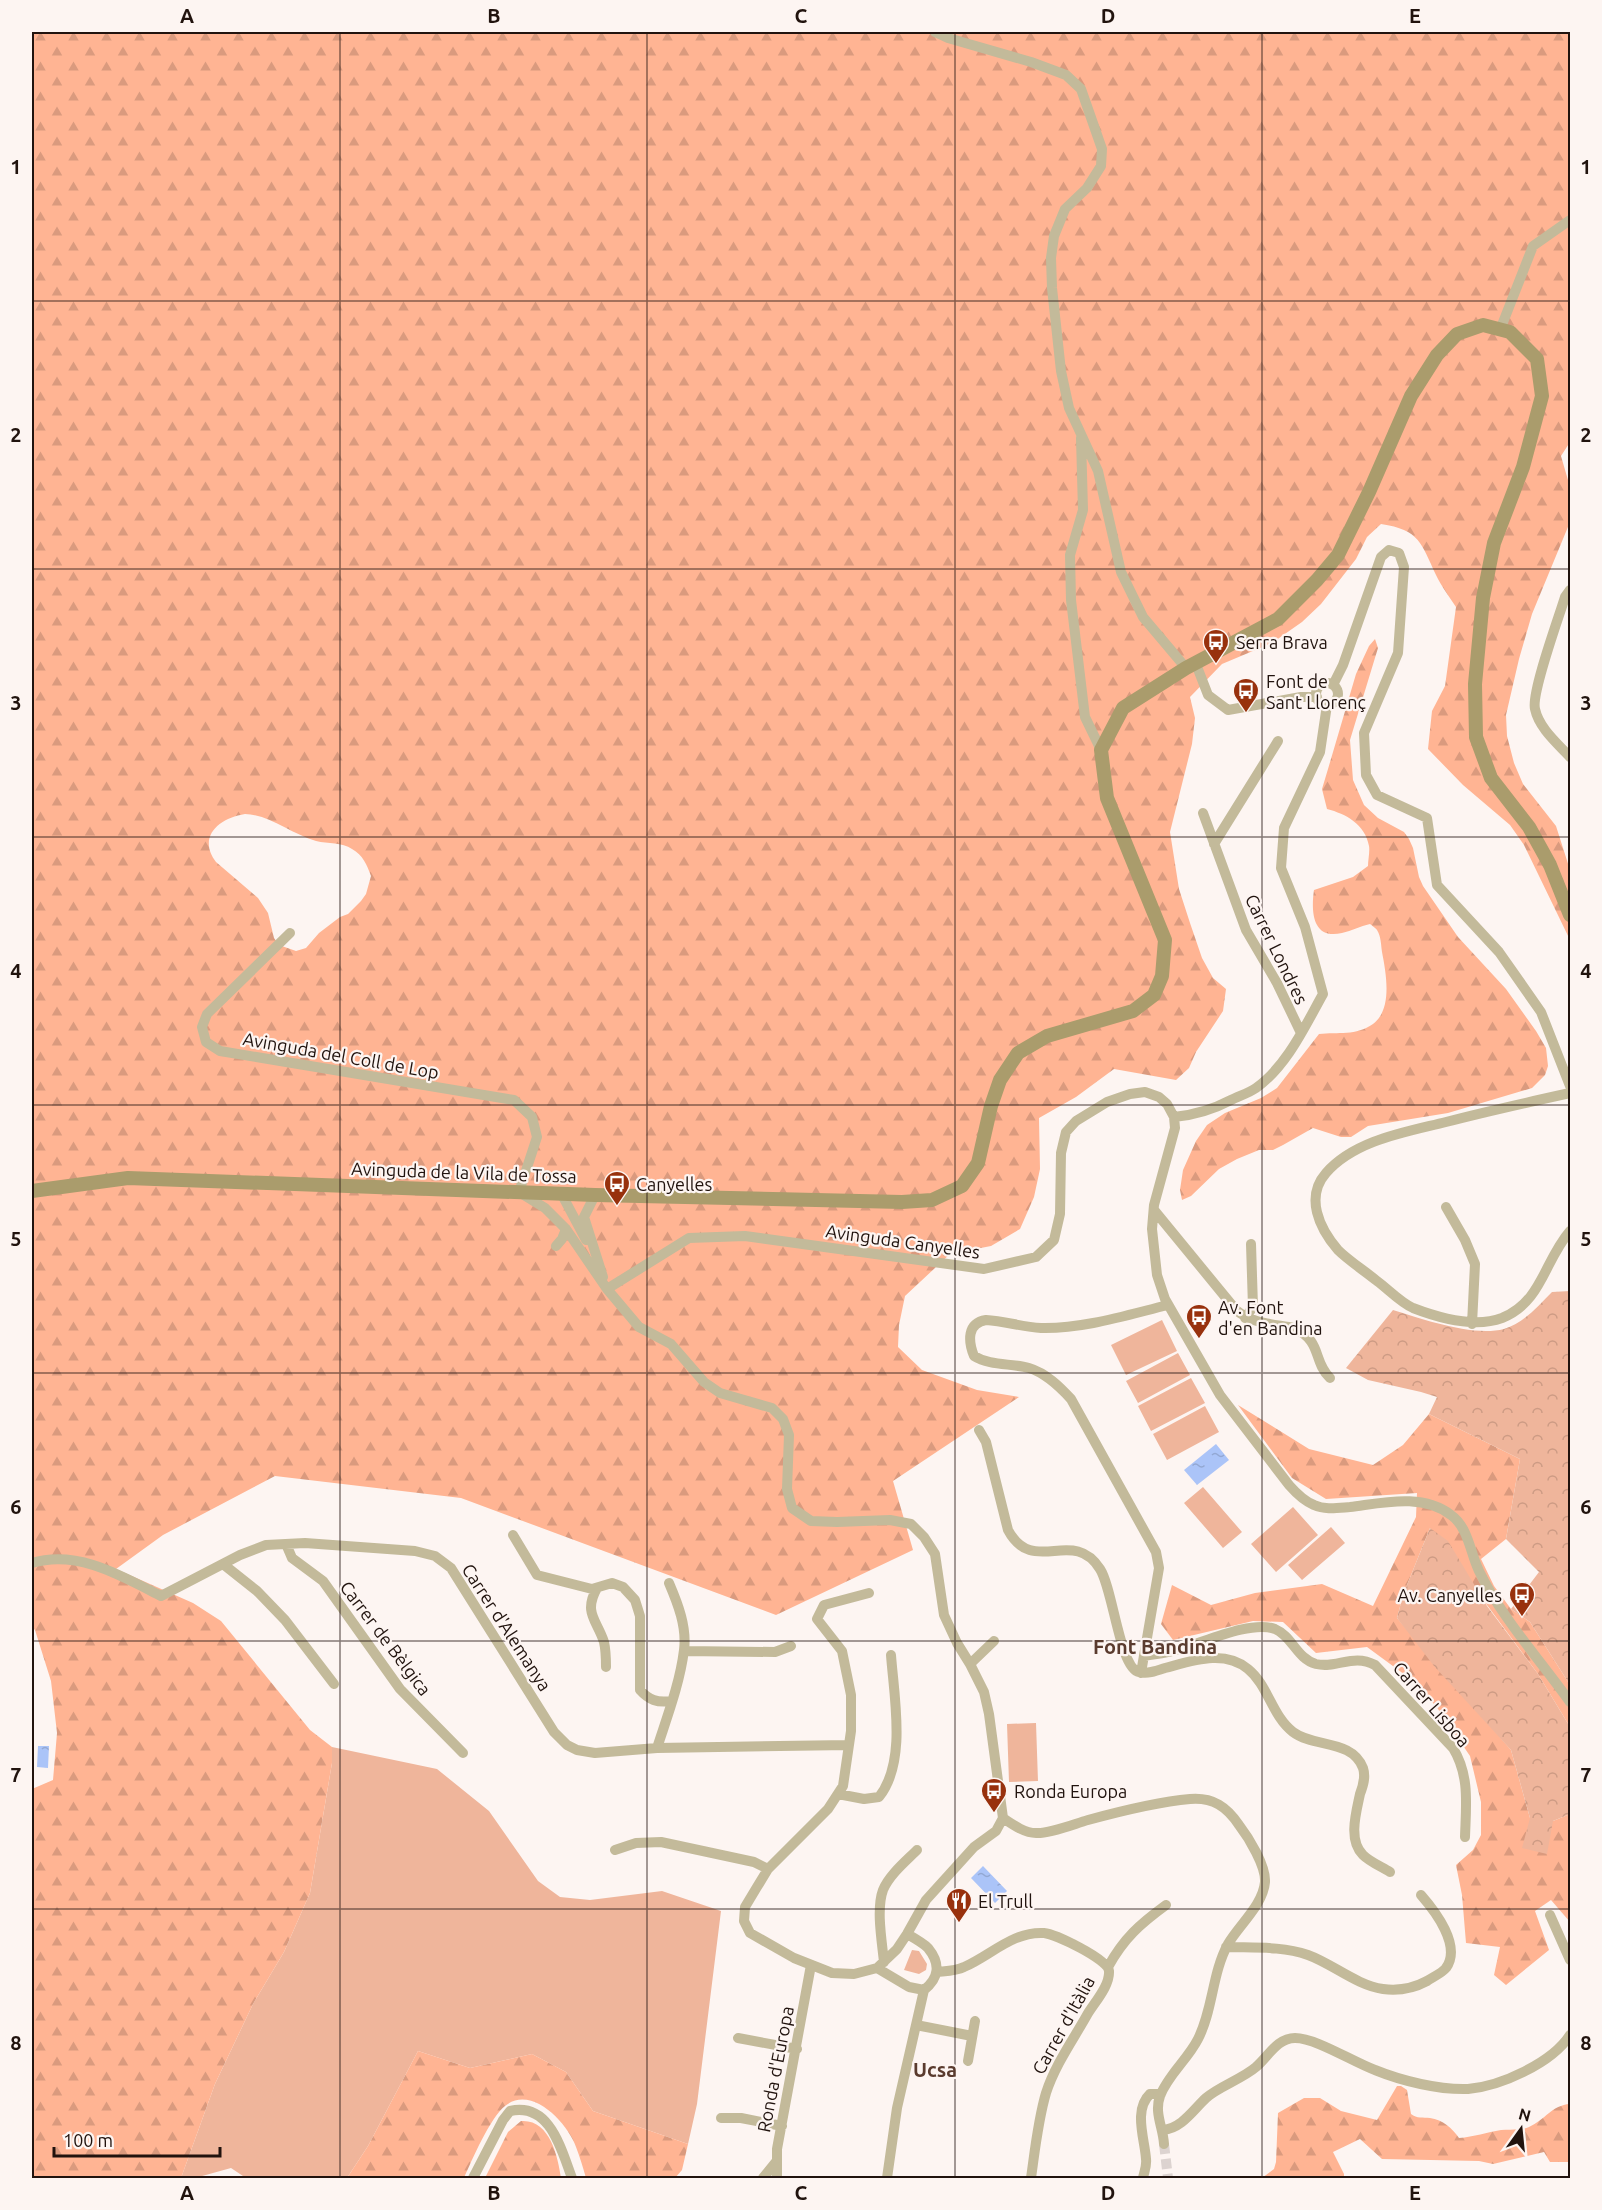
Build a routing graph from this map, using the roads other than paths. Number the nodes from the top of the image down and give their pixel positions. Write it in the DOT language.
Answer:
graph roads {
  1 [pos="935,32"];
  2 [pos="1570,220"];
  3 [pos="1500,330"];
  4 [pos="1080,428"];
  5 [pos="1570,590"];
  6 [pos="1191,666"];
  7 [pos="1333,685"];
  8 [pos="1317,697"];
  9 [pos="1328,705"];
  10 [pos="1278,741"];
  11 [pos="1101,750"];
  12 [pos="1570,757"];
  13 [pos="1203,813"];
  14 [pos="1214,844"];
  15 [pos="1570,915"];
  16 [pos="290,933"];
  17 [pos="1301,1033"];
  18 [pos="1570,1086"];
  19 [pos="1570,1093"];
  20 [pos="1174,1117"];
  21 [pos="32,1191"];
  22 [pos="519,1192"];
  23 [pos="561,1193"];
  24 [pos="595,1195"];
  25 [pos="1446,1207"];
  26 [pos="1154,1210"];
  27 [pos="566,1228"];
  28 [pos="1570,1231"];
  29 [pos="1251,1244"];
  30 [pos="556,1246"];
  31 [pos="595,1256"];
  32 [pos="607,1289"];
  33 [pos="1168,1305"];
  34 [pos="1245,1318"];
  35 [pos="1472,1324"];
  36 [pos="1330,1378"];
  37 [pos="979,1430"];
  38 [pos="513,1535"];
  39 [pos="286,1544"];
  40 [pos="32,1563"];
  41 [pos="223,1564"];
  42 [pos="669,1583"];
  43 [pos="597,1588"];
  44 [pos="869,1593"];
  45 [pos="994,1641"];
  46 [pos="791,1646"];
  47 [pos="684,1651"];
  48 [pos="891,1655"];
  49 [pos="1144,1656"];
  50 [pos="970,1664"];
  51 [pos="606,1667"];
  52 [pos="1141,1673"];
  53 [pos="334,1684"];
  54 [pos="671,1701"];
  55 [pos="1570,1702"];
  56 [pos="849,1745"];
  57 [pos="657,1748"];
  58 [pos="463,1753"];
  59 [pos="838,1794"];
  60 [pos="1003,1818"];
  61 [pos="1465,1837"];
  62 [pos="615,1850"];
  63 [pos="917,1850"];
  64 [pos="768,1869"];
  65 [pos="1390,1872"];
  66 [pos="1420,1895"];
  67 [pos="1166,1905"];
  68 [pos="1550,1915"];
  69 [pos="907,1934"];
  70 [pos="1226,1947"];
  71 [pos="1570,1960"];
  72 [pos="812,1965"];
  73 [pos="880,1965"];
  74 [pos="1108,1966"];
  75 [pos="937,1971"];
  76 [pos="924,1990"];
  77 [pos="975,2021"];
  78 [pos="916,2025"];
  79 [pos="1570,2035"];
  80 [pos="972,2036"];
  81 [pos="738,2038"];
  82 [pos="797,2049"];
  83 [pos="968,2061"];
  84 [pos="1161,2094"];
  85 [pos="721,2118"];
  86 [pos="782,2126"];
  87 [pos="1163,2130"];
  88 [pos="1164,2144"];
  89 [pos="776,2163"];
  90 [pos="473,2178"];
  91 [pos="572,2178"];
  92 [pos="763,2178"];
  93 [pos="777,2178"];
  94 [pos="887,2178"];
  95 [pos="1031,2178"];
  96 [pos="1143,2178"];
  1 -- 4 [label="street"];
  2 -- 3 [label="street"];
  3 -- 6 [label="main road"];
  3 -- 15 [label="main road"];
  4 -- 6 [label="street"];
  4 -- 11 [label="street"];
  5 -- 12 [label="street"];
  6 -- 8 [label="street"];
  6 -- 11 [label="main road"];
  7 -- 8 [label="street"];
  7 -- 9 [label="street"];
  7 -- 18 [label="street"];
  8 -- 9 [label="street"];
  9 -- 17 [label="street"];
  10 -- 14 [label="street"];
  11 -- 24 [label="main road, Avinguda de la Vila de Tossa"];
  13 -- 14 [label="street, Carrer Londres"];
  14 -- 17 [label="street, Carrer Londres"];
  16 -- 22 [label="street, Avinguda del Coll de Lop"];
  17 -- 20 [label="street"];
  19 -- 35 [label="street"];
  20 -- 26 [label="street"];
  20 -- 32 [label="street, Avinguda Canyelles"];
  21 -- 22 [label="main road, Avinguda de la Vila de Tossa"];
  22 -- 23 [label="main road, Avinguda de la Vila de Tossa"];
  22 -- 27 [label="street"];
  23 -- 24 [label="main road, Avinguda de la Vila de Tossa"];
  23 -- 31 [label="street"];
  24 -- 31 [label="street"];
  25 -- 35 [label="street"];
  26 -- 33 [label="street"];
  26 -- 34 [label="street"];
  27 -- 30 [label="street"];
  27 -- 32 [label="street"];
  28 -- 35 [label="street"];
  29 -- 34 [label="street"];
  31 -- 32 [label="street"];
  32 -- 50 [label="street"];
  33 -- 49 [label="street"];
  33 -- 55 [label="street"];
  34 -- 36 [label="street"];
  37 -- 52 [label="street"];
  38 -- 43 [label="street"];
  39 -- 41 [label="street, Carrer d'Alemanya"];
  39 -- 57 [label="street, Carrer d'Alemanya"];
  39 -- 58 [label="street, Carrer de Bèlgica"];
  40 -- 41 [label="street, Carrer d'Alemanya"];
  41 -- 53 [label="street"];
  42 -- 47 [label="street"];
  43 -- 51 [label="street"];
  43 -- 54 [label="street"];
  44 -- 56 [label="street"];
  45 -- 50 [label="street"];
  46 -- 47 [label="street"];
  47 -- 54 [label="street"];
  48 -- 59 [label="street"];
  49 -- 52 [label="street"];
  49 -- 61 [label="street, Carrer Lisboa"];
  50 -- 60 [label="street"];
  52 -- 65 [label="street"];
  54 -- 57 [label="street"];
  56 -- 57 [label="street, Carrer d'Alemanya"];
  56 -- 59 [label="street"];
  59 -- 64 [label="street"];
  60 -- 69 [label="street"];
  60 -- 70 [label="street"];
  62 -- 64 [label="street"];
  63 -- 73 [label="street"];
  64 -- 72 [label="street"];
  66 -- 70 [label="street"];
  67 -- 74 [label="street"];
  68 -- 71 [label="street"];
  69 -- 73 [label="street"];
  69 -- 75 [label="street"];
  70 -- 84 [label="street"];
  72 -- 73 [label="street"];
  72 -- 82 [label="street, Ronda d'Europa"];
  73 -- 76 [label="street"];
  74 -- 75 [label="street, Carrer d'Itàlia"];
  74 -- 95 [label="street, Carrer d'Itàlia"];
  75 -- 76 [label="street"];
  76 -- 78 [label="street"];
  77 -- 80 [label="street"];
  78 -- 80 [label="street"];
  78 -- 94 [label="street"];
  79 -- 87 [label="street"];
  80 -- 83 [label="street"];
  81 -- 82 [label="street"];
  82 -- 86 [label="street, Ronda d'Europa"];
  84 -- 87 [label="street"];
  84 -- 96 [label="street"];
  85 -- 86 [label="street"];
  86 -- 89 [label="street, Ronda d'Europa"];
  87 -- 88 [label="street"];
  89 -- 92 [label="street"];
  89 -- 93 [label="street, Ronda d'Europa"];
  90 -- 91 [label="street"];
}
